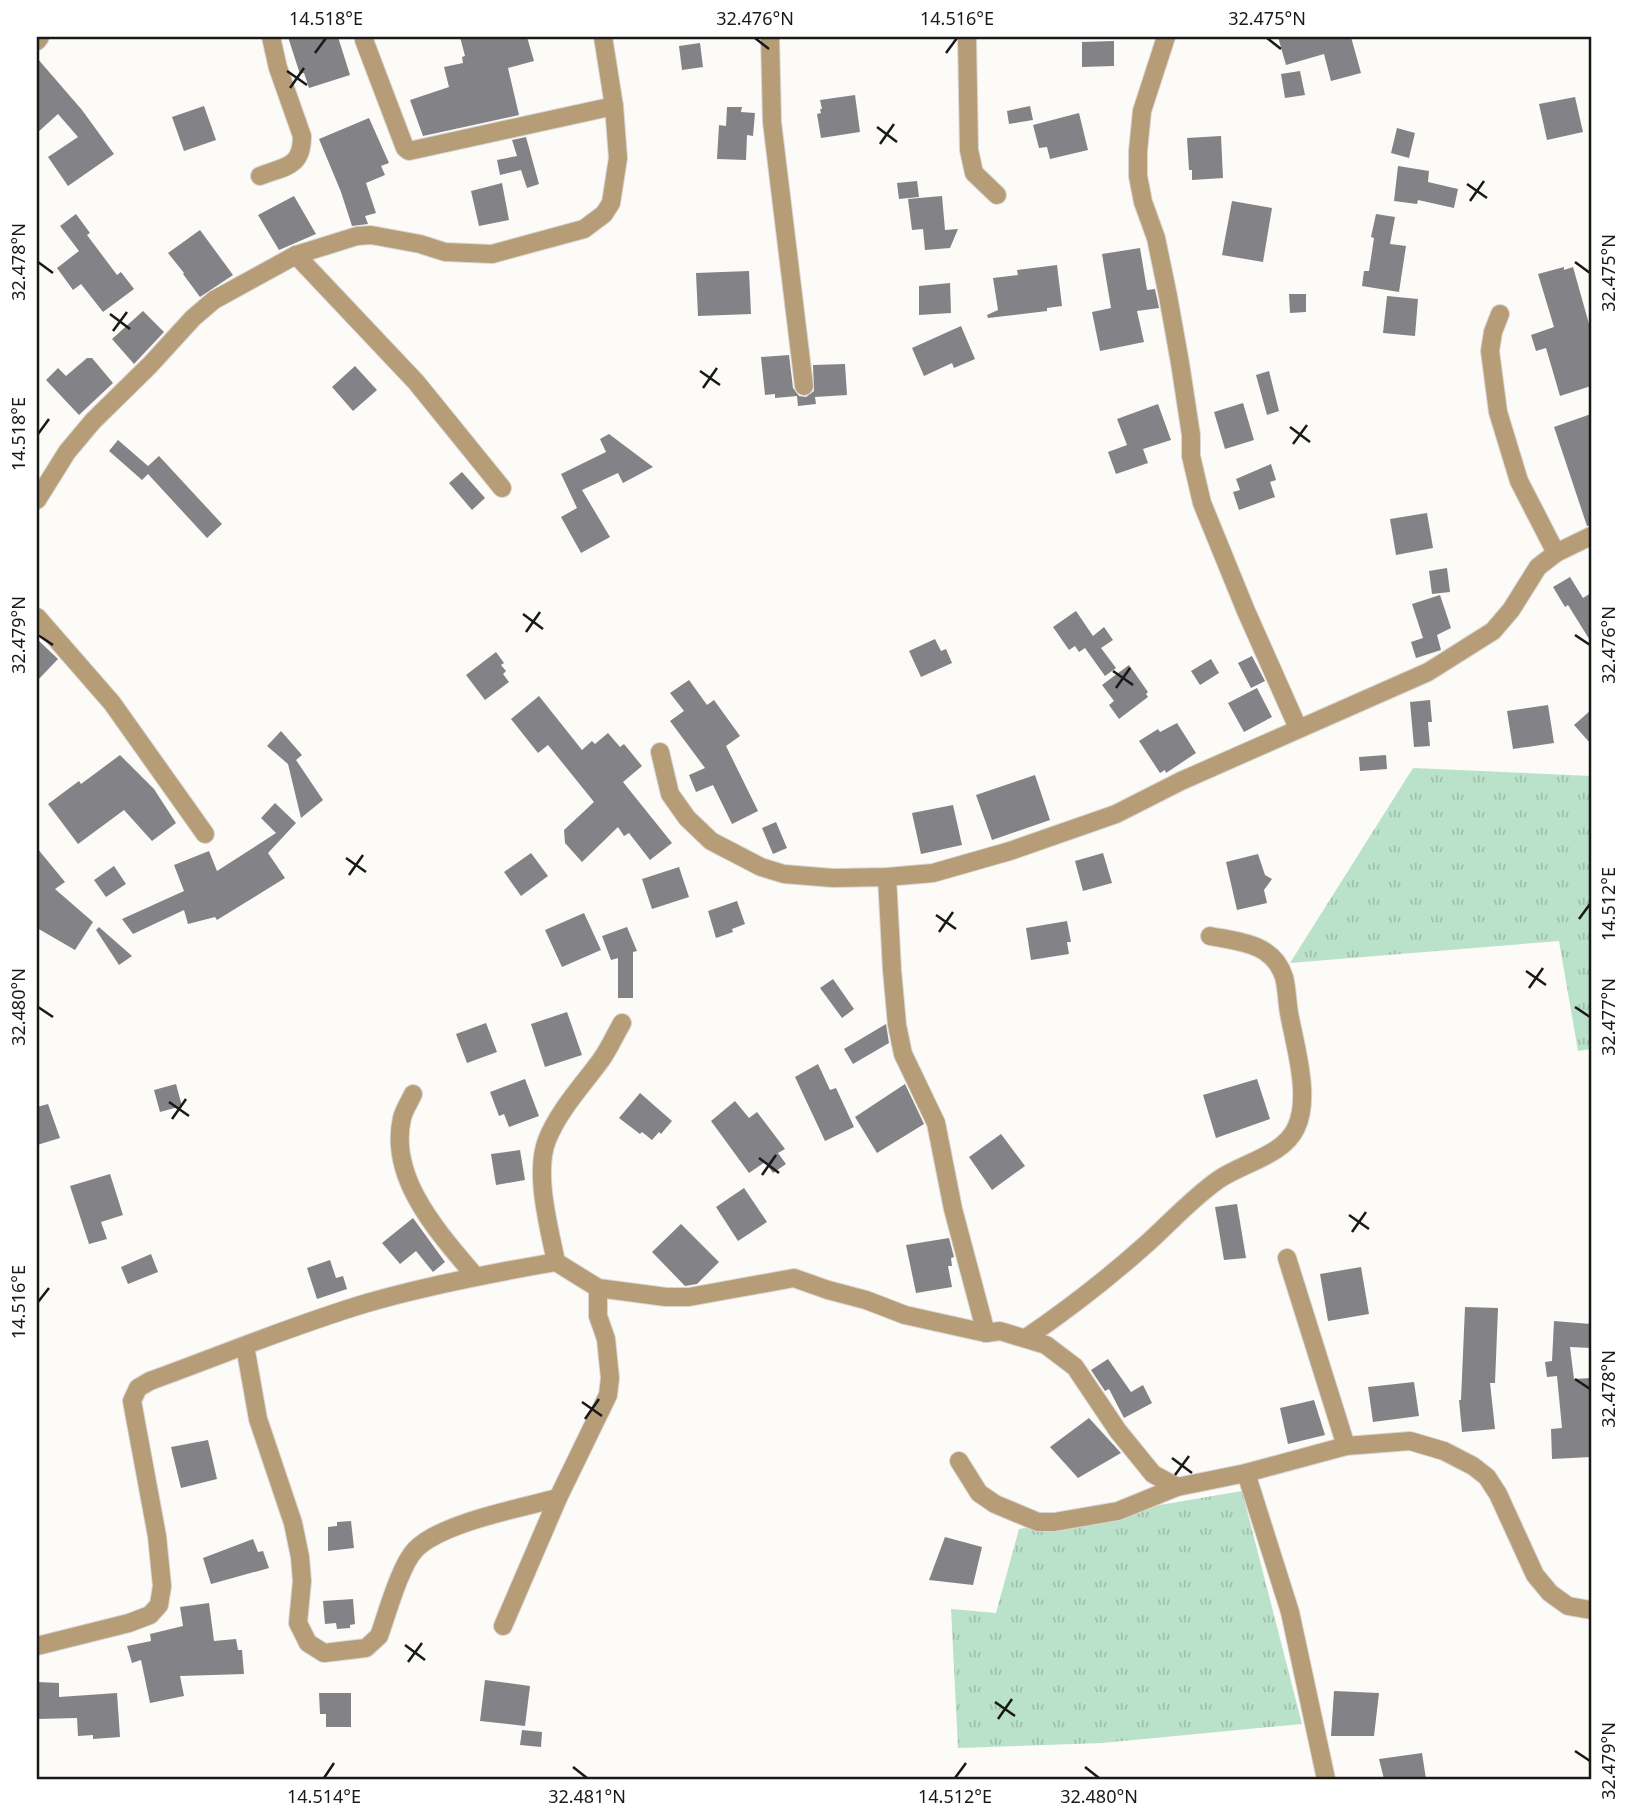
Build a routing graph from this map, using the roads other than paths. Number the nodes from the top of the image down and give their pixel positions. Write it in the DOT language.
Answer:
graph roads {
  1 [pos="40,37"];
  2 [pos="271,37"];
  3 [pos="365,37"];
  4 [pos="603,37"];
  5 [pos="770,37"];
  6 [pos="967,37"];
  7 [pos="1166,37"];
  8 [pos="37,41"];
  9 [pos="614,106"];
  10 [pos="260,176"];
  11 [pos="996,195"];
  12 [pos="296,255"];
  13 [pos="1500,314"];
  14 [pos="804,386"];
  15 [pos="502,488"];
  16 [pos="37,500"];
  17 [pos="1591,536"];
  18 [pos="1556,554"];
  19 [pos="37,617"];
  20 [pos="1298,728"];
  21 [pos="660,752"];
  22 [pos="205,834"];
  23 [pos="887,877"];
  24 [pos="1210,936"];
  25 [pos="622,1023"];
  26 [pos="414,1094"];
  27 [pos="1287,1258"];
  28 [pos="555,1262"];
  29 [pos="475,1276"];
  30 [pos="597,1287"];
  31 [pos="986,1334"];
  32 [pos="1026,1338"];
  33 [pos="245,1346"];
  34 [pos="1346,1446"];
  35 [pos="959,1461"];
  36 [pos="1246,1473"];
  37 [pos="1177,1487"];
  38 [pos="558,1498"];
  39 [pos="1591,1610"];
  40 [pos="503,1626"];
  41 [pos="37,1646"];
  42 [pos="1326,1779"];
  1 -- 8 [label="street"];
  2 -- 10 [label="street"];
  3 -- 9 [label="street"];
  4 -- 9 [label="street"];
  5 -- 14 [label="street"];
  6 -- 11 [label="street"];
  7 -- 20 [label="street"];
  9 -- 12 [label="street"];
  12 -- 15 [label="street"];
  12 -- 16 [label="street"];
  13 -- 18 [label="street"];
  17 -- 18 [label="street"];
  18 -- 20 [label="street"];
  19 -- 22 [label="street"];
  20 -- 23 [label="street"];
  21 -- 23 [label="street"];
  23 -- 31 [label="street"];
  24 -- 32 [label="street"];
  25 -- 28 [label="street"];
  26 -- 29 [label="street"];
  27 -- 34 [label="street"];
  28 -- 29 [label="street"];
  28 -- 30 [label="street"];
  29 -- 33 [label="street"];
  30 -- 31 [label="street"];
  30 -- 38 [label="street"];
  31 -- 32 [label="street"];
  32 -- 37 [label="street"];
  33 -- 38 [label="street"];
  33 -- 41 [label="street"];
  34 -- 36 [label="street"];
  34 -- 39 [label="street"];
  35 -- 37 [label="street"];
  36 -- 37 [label="street"];
  36 -- 42 [label="street"];
  38 -- 40 [label="street"];
}
